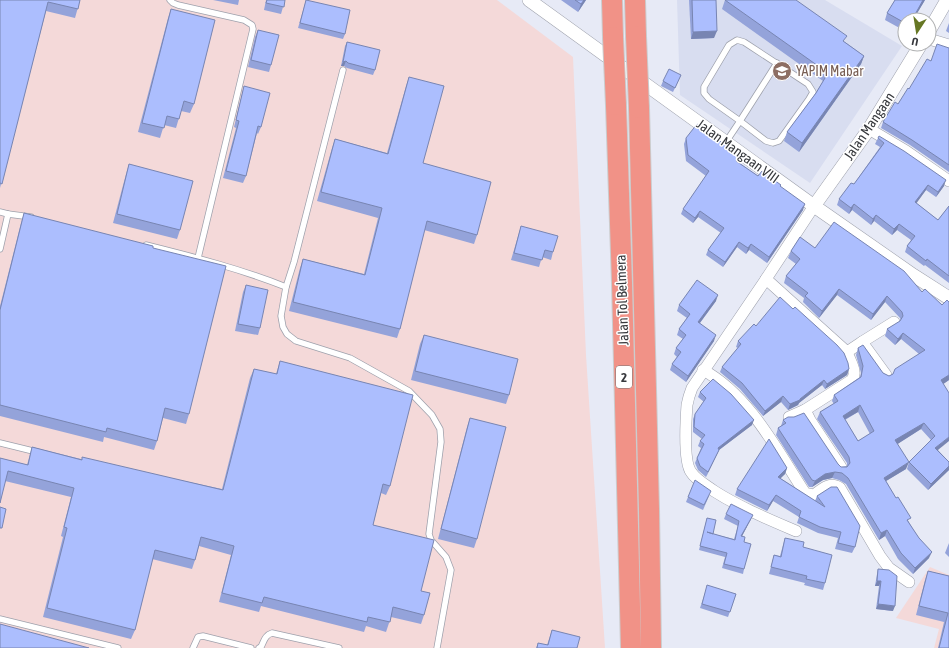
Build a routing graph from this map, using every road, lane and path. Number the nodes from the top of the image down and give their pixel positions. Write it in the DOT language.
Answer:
graph roads {
  1 [pos="170,0"];
  2 [pos="529,0"];
  3 [pos="612,0"];
  4 [pos="635,0"];
  5 [pos="947,0"];
  6 [pos="937,17"];
  7 [pos="937,41"];
  8 [pos="949,45"];
  9 [pos="916,52"];
  10 [pos="777,63"];
  11 [pos="343,70"];
  12 [pos="740,121"];
  13 [pos="870,129"];
  14 [pos="726,142"];
  15 [pos="949,181"];
  16 [pos="814,206"];
  17 [pos="0,212"];
  18 [pos="8,214"];
  19 [pos="35,218"];
  20 [pos="136,243"];
  21 [pos="0,249"];
  22 [pos="198,258"];
  23 [pos="766,279"];
  24 [pos="286,287"];
  25 [pos="949,298"];
  26 [pos="894,322"];
  27 [pos="862,342"];
  28 [pos="847,352"];
  29 [pos="703,370"];
  30 [pos="886,375"];
  31 [pos="805,410"];
  32 [pos="789,417"];
  33 [pos="0,443"];
  34 [pos="46,454"];
  35 [pos="841,467"];
  36 [pos="796,531"];
  37 [pos="909,582"];
  38 [pos="0,618"];
  39 [pos="118,648"];
  40 [pos="193,648"];
  41 [pos="251,648"];
  42 [pos="259,648"];
  43 [pos="339,648"];
  44 [pos="437,648"];
  45 [pos="631,648"];
  46 [pos="651,648"];
  1 -- 22 [label="lane"];
  2 -- 14 [label="street, Jalan Mangaan VIII"];
  3 -- 45 [label="highway, Jalan Tol Belmera / 2, bridge"];
  4 -- 46 [label="highway, Jalan Tol Belmera / 2, bridge"];
  5 -- 6 [label="street"];
  7 -- 8 [label="street"];
  9 -- 13 [label="street, Jalan Mangaan"];
  10 -- 12 [label="lane"];
  10 -- 12 [label="lane"];
  10 -- 12 [label="lane"];
  11 -- 24 [label="lane"];
  12 -- 14 [label="lane"];
  13 -- 15 [label="street"];
  13 -- 16 [label="street, Jalan Mangaan"];
  14 -- 16 [label="street, Jalan Mangaan VIII"];
  16 -- 23 [label="street"];
  16 -- 25 [label="street, Jalan Mangaan VIII"];
  17 -- 18 [label="lane"];
  18 -- 19 [label="lane"];
  18 -- 21 [label="lane"];
  20 -- 22 [label="lane"];
  22 -- 24 [label="lane"];
  23 -- 28 [label="street"];
  23 -- 29 [label="street"];
  24 -- 44 [label="lane"];
  26 -- 27 [label="street"];
  27 -- 28 [label="street"];
  27 -- 30 [label="street"];
  28 -- 31 [label="street"];
  29 -- 36 [label="street"];
  29 -- 37 [label="street"];
  31 -- 32 [label="street"];
  31 -- 35 [label="street"];
  33 -- 34 [label="lane"];
  38 -- 39 [label="lane"];
  40 -- 41 [label="lane"];
  42 -- 43 [label="lane"];
}
